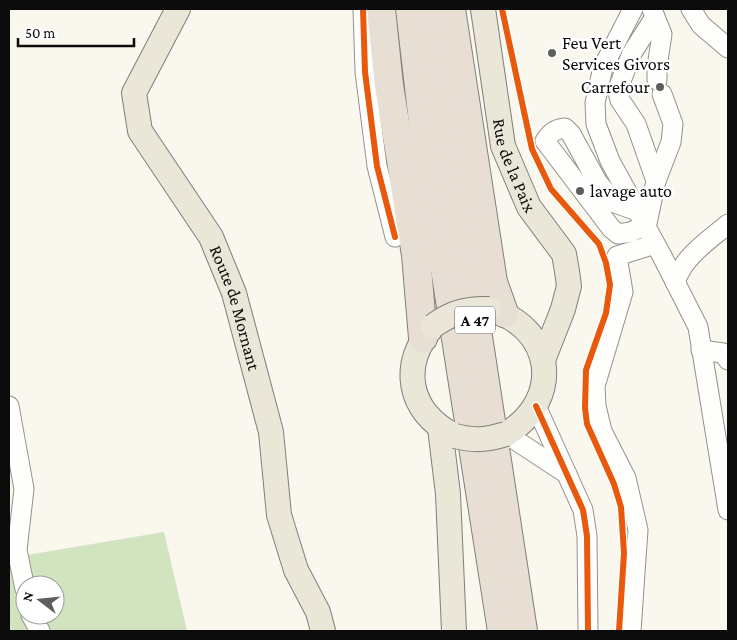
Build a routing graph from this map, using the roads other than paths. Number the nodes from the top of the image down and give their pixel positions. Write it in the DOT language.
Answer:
graph roads {
  1 [pos="178,9"];
  2 [pos="362,9"];
  3 [pos="382,9"];
  4 [pos="410,9"];
  5 [pos="431,9"];
  6 [pos="451,9"];
  7 [pos="483,9"];
  8 [pos="633,9"];
  9 [pos="691,9"];
  10 [pos="654,13"];
  11 [pos="728,48"];
  12 [pos="656,181"];
  13 [pos="728,224"];
  14 [pos="646,227"];
  15 [pos="395,237"];
  16 [pos="675,282"];
  17 [pos="563,309"];
  18 [pos="503,314"];
  19 [pos="428,332"];
  20 [pos="701,350"];
  21 [pos="543,360"];
  22 [pos="728,360"];
  23 [pos="9,406"];
  24 [pos="536,406"];
  25 [pos="506,434"];
  26 [pos="455,435"];
  27 [pos="567,474"];
  28 [pos="448,494"];
  29 [pos="728,510"];
  30 [pos="22,575"];
  31 [pos="323,631"];
  32 [pos="454,631"];
  33 [pos="502,631"];
  34 [pos="523,631"];
  35 [pos="588,631"];
  36 [pos="631,631"];
  1 -- 31 [label="main road, Route de Mornant"];
  2 -- 15 [label="street"];
  3 -- 19 [label="highway"];
  4 -- 33 [label="highway, A 47"];
  5 -- 34 [label="highway, A 47"];
  6 -- 18 [label="highway"];
  7 -- 17 [label="main road, Rue de la Paix"];
  8 -- 14 [label="street"];
  9 -- 11 [label="street"];
  10 -- 12 [label="street"];
  10 -- 12 [label="street"];
  12 -- 14 [label="street"];
  13 -- 16 [label="street"];
  14 -- 14 [label="street"];
  14 -- 16 [label="street"];
  14 -- 36 [label="street"];
  16 -- 20 [label="street"];
  17 -- 18 [label="main road"];
  17 -- 21 [label="main road, Rue de la Paix"];
  18 -- 19 [label="main road, bridge"];
  18 -- 21 [label="main road"];
  19 -- 26 [label="main road"];
  20 -- 22 [label="street"];
  20 -- 29 [label="street"];
  21 -- 24 [label="main road"];
  23 -- 30 [label="street"];
  24 -- 25 [label="main road"];
  24 -- 27 [label="street"];
  25 -- 26 [label="main road, bridge"];
  25 -- 27 [label="street"];
  26 -- 28 [label="main road"];
  26 -- 28 [label="main road"];
  27 -- 35 [label="street"];
  28 -- 32 [label="main road"];
}
